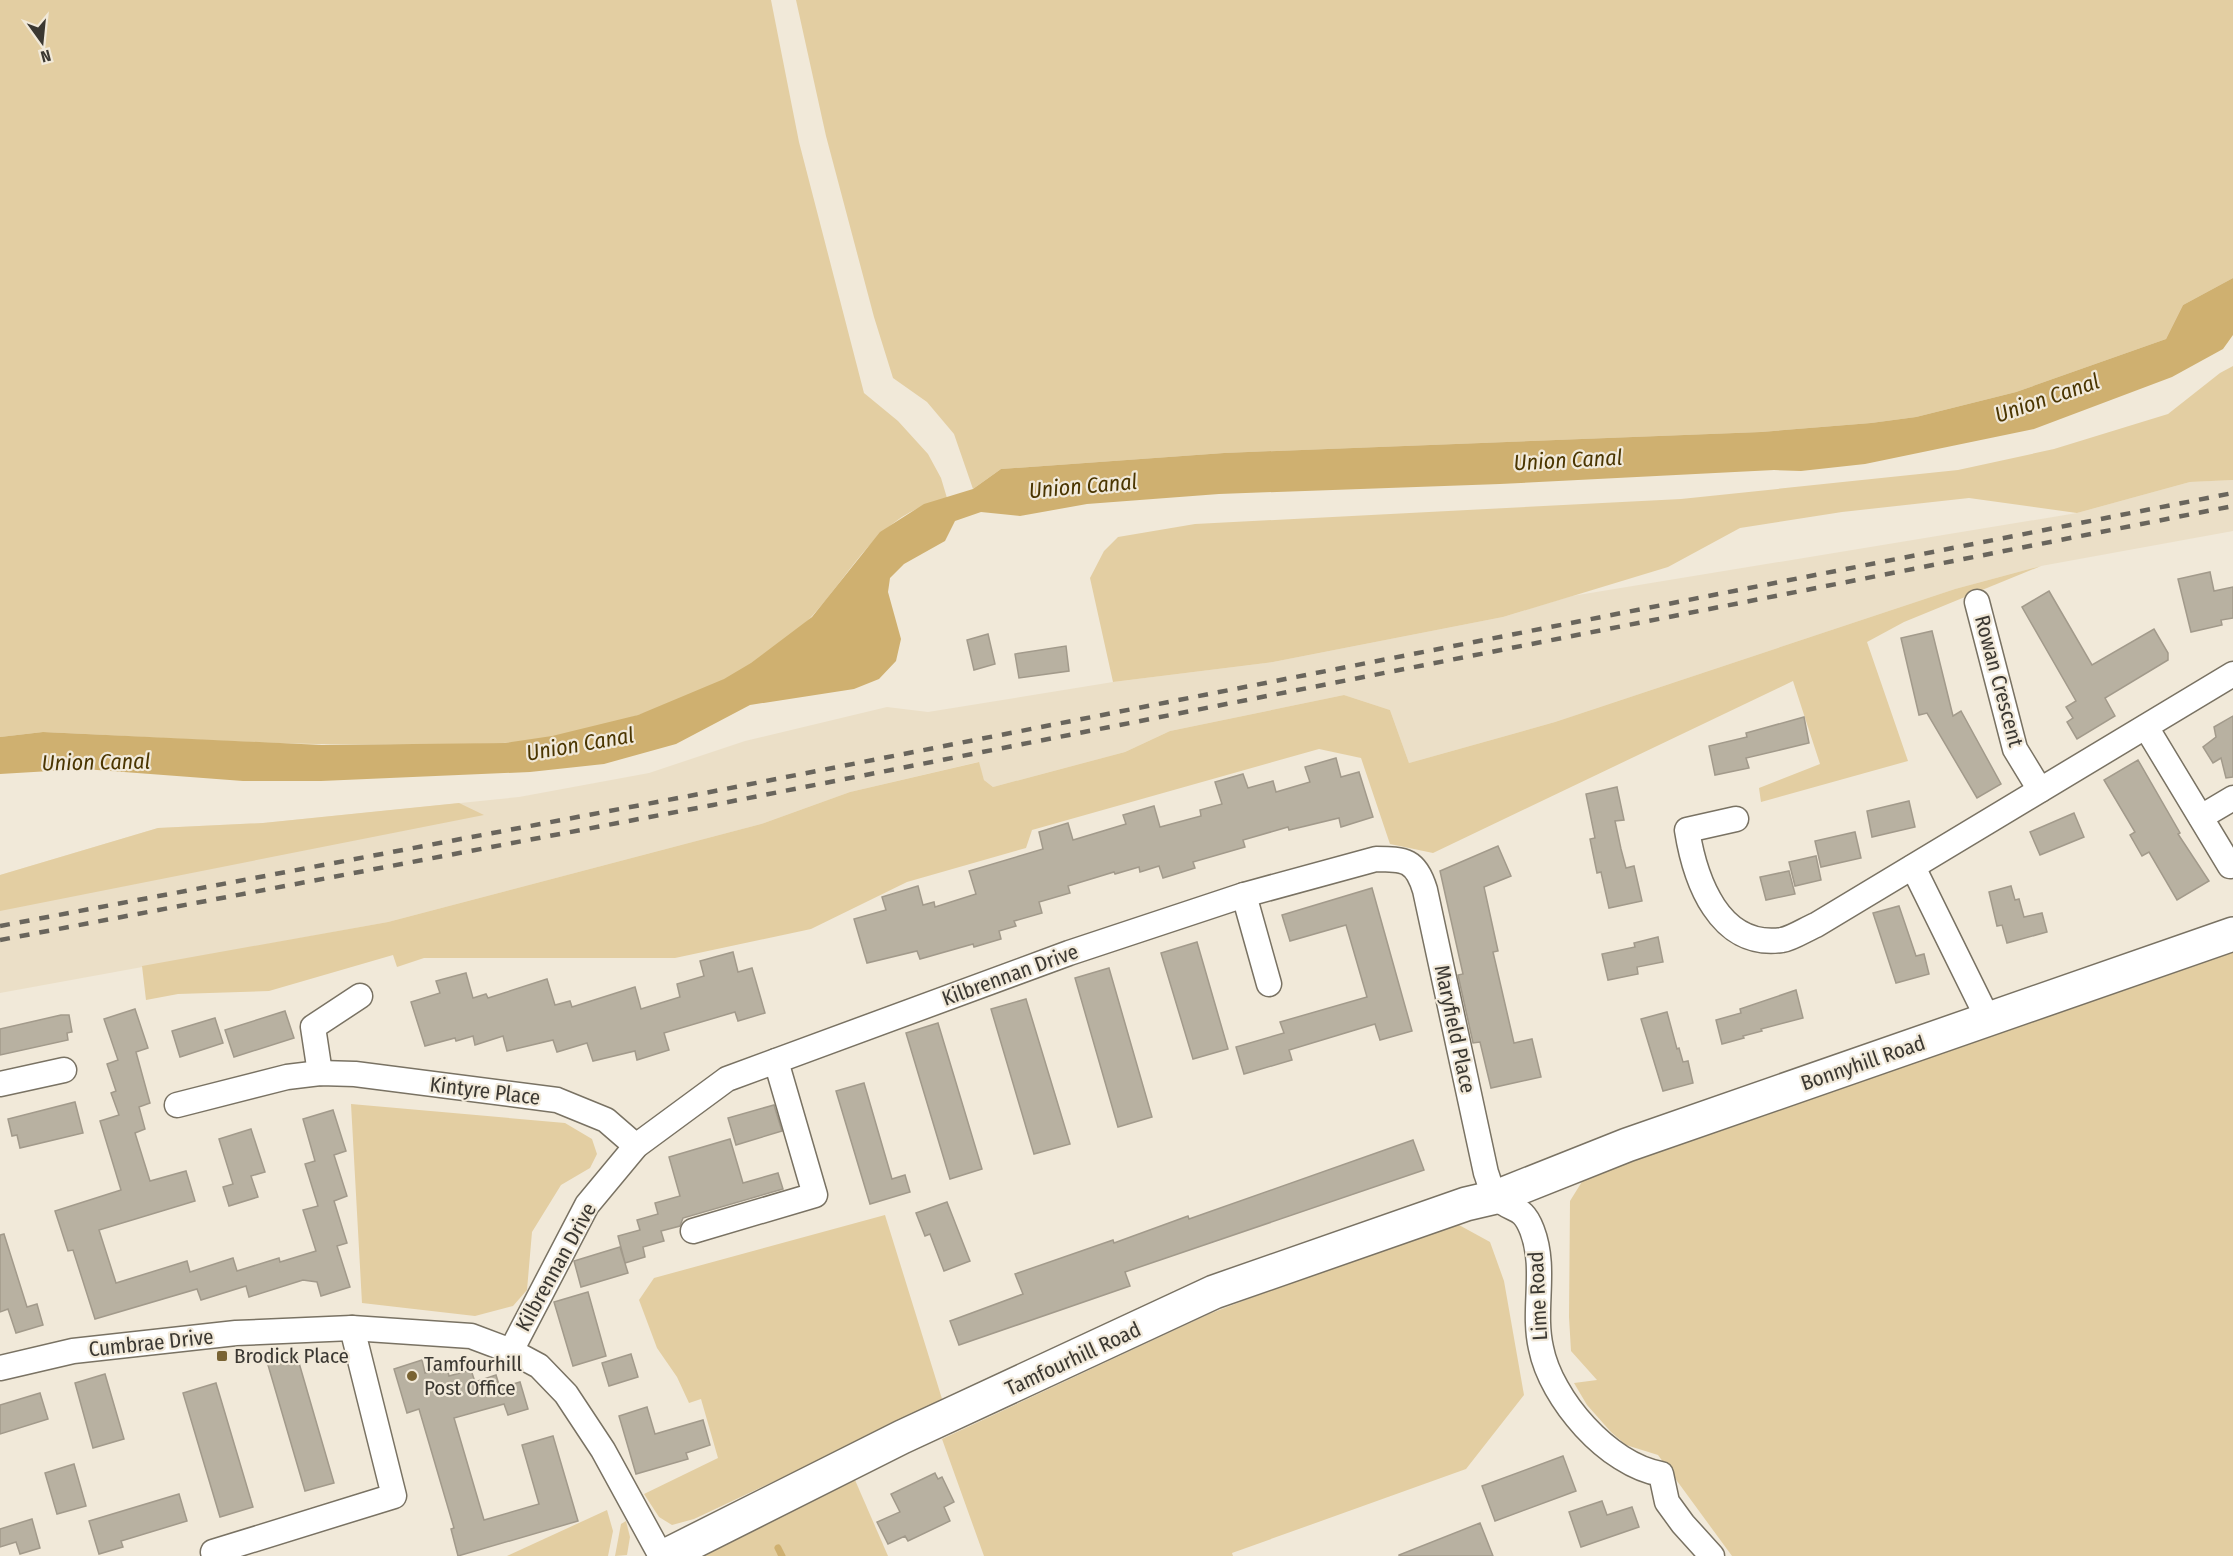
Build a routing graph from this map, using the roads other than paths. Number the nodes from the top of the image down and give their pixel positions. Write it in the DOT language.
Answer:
graph roads {
  1 [pos="1977,602"];
  2 [pos="2233,674"];
  3 [pos="2146,726"];
  4 [pos="2040,790"];
  5 [pos="2233,798"];
  6 [pos="2201,817"];
  7 [pos="1736,819"];
  8 [pos="1410,863"];
  9 [pos="2230,866"];
  10 [pos="1913,867"];
  11 [pos="1244,895"];
  12 [pos="2233,934"];
  13 [pos="1269,984"];
  14 [pos="360,996"];
  15 [pos="1988,1019"];
  16 [pos="776,1060"];
  17 [pos="64,1070"];
  18 [pos="320,1073"];
  19 [pos="0,1084"];
  20 [pos="177,1105"];
  21 [pos="636,1146"];
  22 [pos="1496,1197"];
  23 [pos="693,1230"];
  24 [pos="352,1328"];
  25 [pos="511,1351"];
  26 [pos="0,1368"];
  27 [pos="213,1552"];
  28 [pos="663,1556"];
  29 [pos="1712,1556"];
  1 -- 4 [label="street, Rowan Crescent"];
  2 -- 3 [label="street"];
  3 -- 4 [label="street"];
  3 -- 6 [label="street"];
  4 -- 10 [label="street"];
  5 -- 6 [label="street"];
  6 -- 9 [label="street"];
  7 -- 10 [label="street"];
  8 -- 11 [label="street, Kilbrennan Drive"];
  8 -- 22 [label="street, Maryfield Place"];
  10 -- 15 [label="street"];
  11 -- 13 [label="street"];
  11 -- 16 [label="street, Kilbrennan Drive"];
  12 -- 15 [label="main road, Bonnyhill Road"];
  14 -- 18 [label="street"];
  15 -- 22 [label="main road, Bonnyhill Road"];
  16 -- 21 [label="street, Kilbrennan Drive"];
  16 -- 23 [label="street"];
  17 -- 19 [label="street"];
  18 -- 20 [label="street, Kintyre Place"];
  18 -- 21 [label="street, Kintyre Place"];
  21 -- 25 [label="street, Kilbrennan Drive"];
  22 -- 28 [label="main road, Tamfourhill Road"];
  22 -- 29 [label="street, Lime Road"];
  24 -- 25 [label="street, Cumbrae Drive"];
  24 -- 26 [label="street, Cumbrae Drive"];
  24 -- 27 [label="street"];
  25 -- 28 [label="street, Cumbrae Drive"];
}
